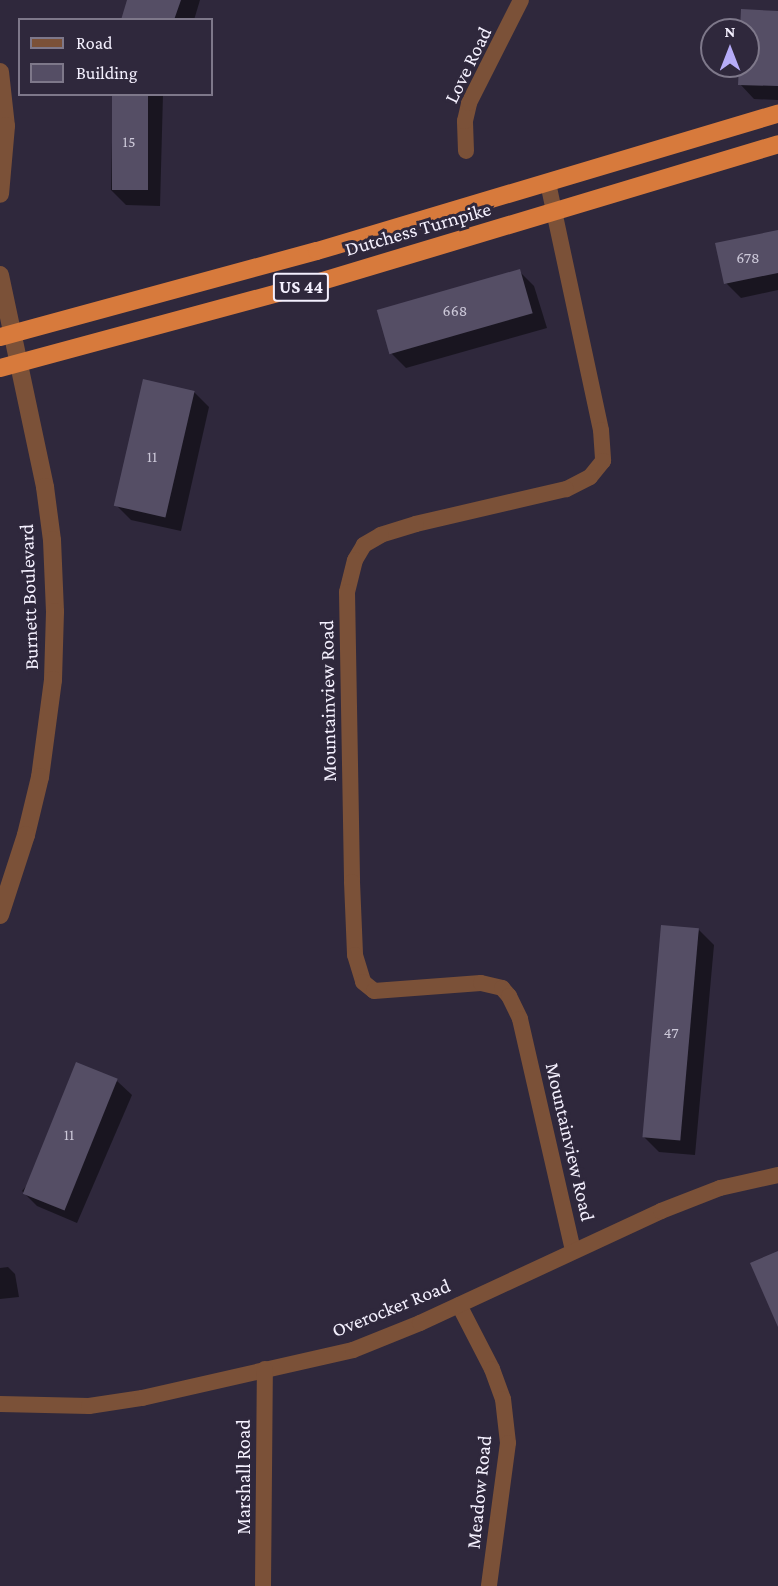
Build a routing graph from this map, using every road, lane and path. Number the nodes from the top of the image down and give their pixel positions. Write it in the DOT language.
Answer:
graph roads {
  1 [pos="521,0"];
  2 [pos="0,72"];
  3 [pos="778,114"];
  4 [pos="778,144"];
  5 [pos="466,151"];
  6 [pos="548,183"];
  7 [pos="0,195"];
  8 [pos="555,212"];
  9 [pos="0,275"];
  10 [pos="6,336"];
  11 [pos="19,363"];
  12 [pos="0,368"];
  13 [pos="0,915"];
  14 [pos="778,1175"];
  15 [pos="573,1250"];
  16 [pos="459,1305"];
  17 [pos="265,1369"];
  18 [pos="0,1404"];
  19 [pos="263,1586"];
  20 [pos="489,1586"];
  1 -- 5 [label="street, Love Road"];
  2 -- 7 [label="street"];
  3 -- 6 [label="highway, Dutchess Turnpike / US 44"];
  4 -- 8 [label="highway, Dutchess Turnpike / US 44"];
  6 -- 8 [label="street, Mountainview Road"];
  6 -- 10 [label="highway, Dutchess Turnpike / US 44"];
  8 -- 11 [label="highway, Dutchess Turnpike / US 44"];
  8 -- 15 [label="street, Mountainview Road"];
  9 -- 10 [label="street, Burnett Boulevard"];
  10 -- 11 [label="street, Burnett Boulevard"];
  11 -- 12 [label="highway, Dutchess Turnpike / US 44"];
  11 -- 13 [label="street, Burnett Boulevard"];
  14 -- 15 [label="street, Overocker Road"];
  15 -- 16 [label="street, Overocker Road"];
  16 -- 17 [label="street, Overocker Road"];
  16 -- 20 [label="street, Meadow Road"];
  17 -- 18 [label="street, Overocker Road"];
  17 -- 19 [label="street, Marshall Road"];
}
